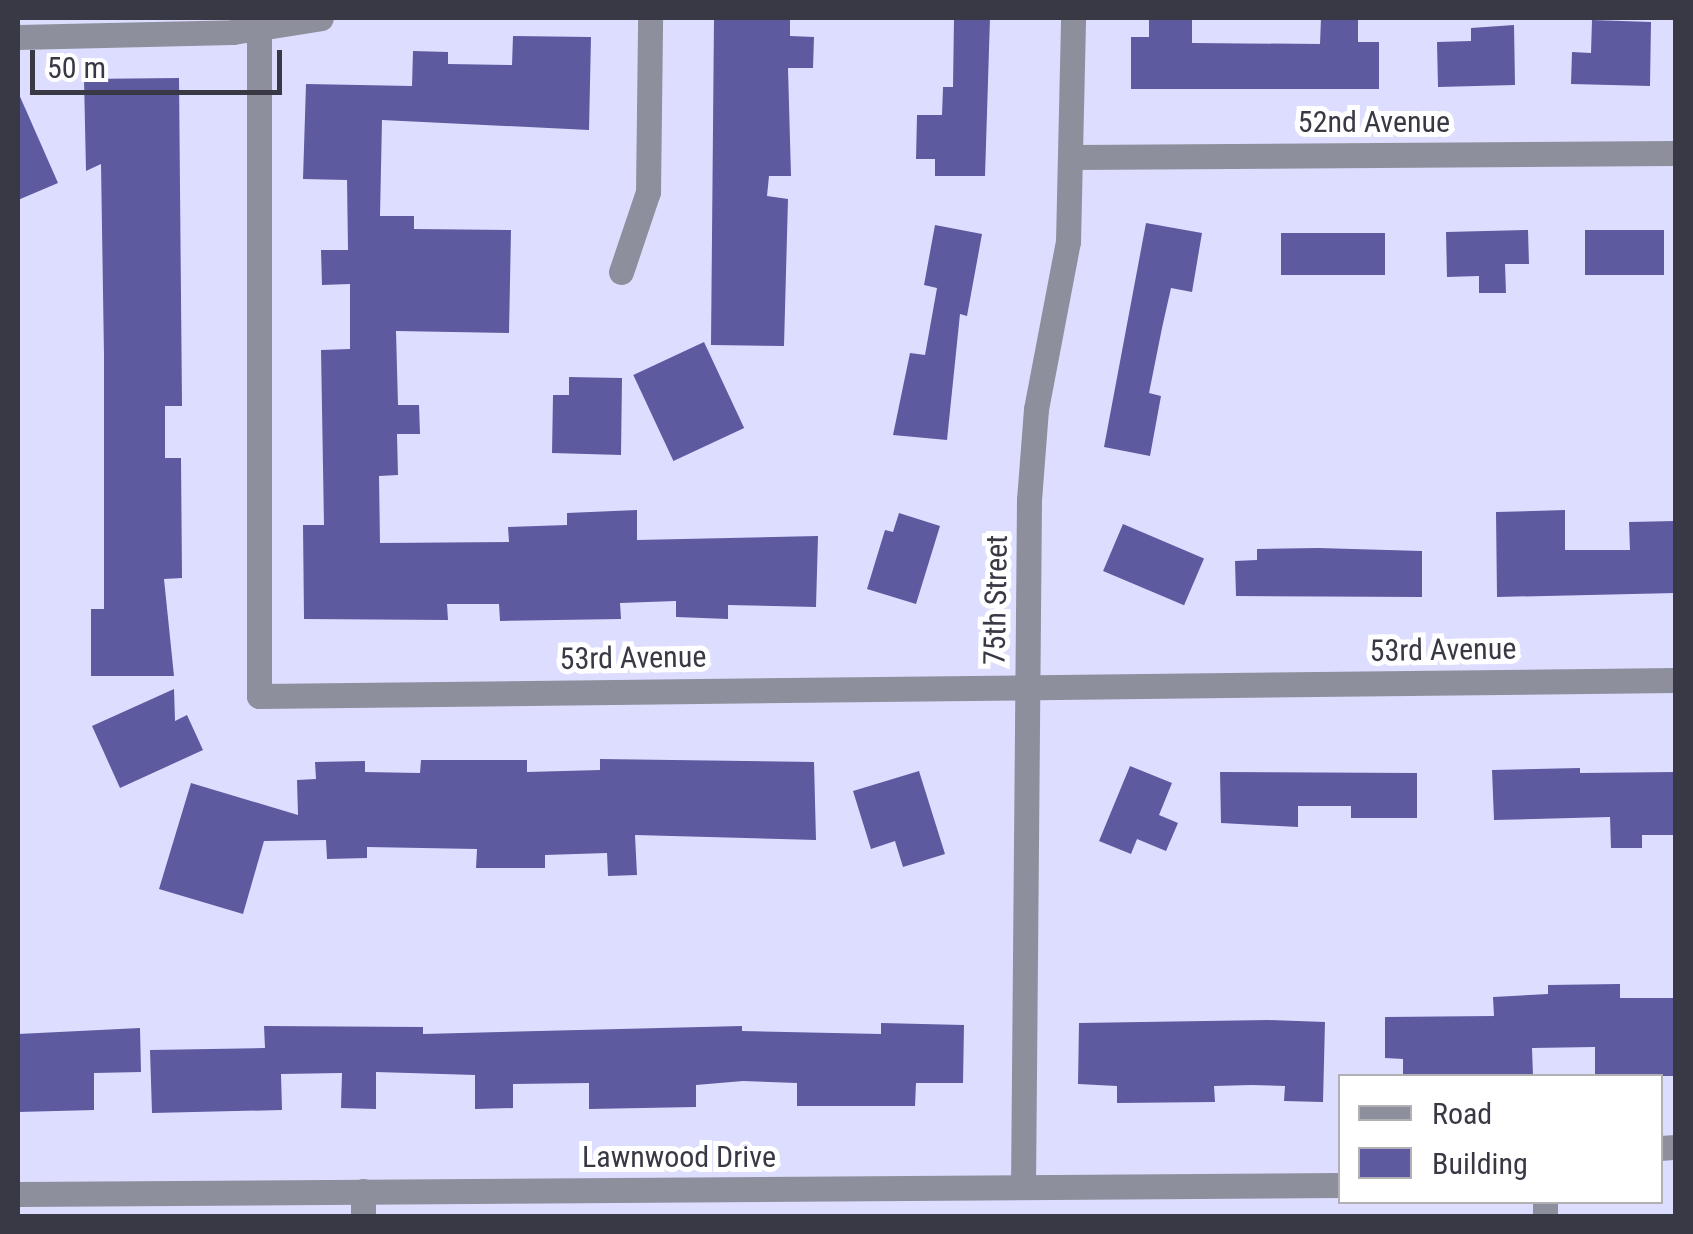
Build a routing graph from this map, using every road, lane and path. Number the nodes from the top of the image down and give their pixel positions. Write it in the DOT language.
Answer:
graph roads {
  1 [pos="321,18"];
  2 [pos="650,18"];
  3 [pos="1074,18"];
  4 [pos="259,30"];
  5 [pos="18,37"];
  6 [pos="1676,153"];
  7 [pos="1073,156"];
  8 [pos="621,272"];
  9 [pos="1676,680"];
  10 [pos="1027,685"];
  11 [pos="1338,1185"];
  12 [pos="1023,1188"];
  13 [pos="18,1194"];
  14 [pos="363,1204"];
  1 -- 4 [label="street"];
  2 -- 8 [label="street"];
  3 -- 7 [label="street, 75th Street"];
  4 -- 5 [label="street"];
  4 -- 10 [label="street, 53rd Avenue"];
  6 -- 7 [label="street, 52nd Avenue"];
  7 -- 10 [label="street, 75th Street"];
  9 -- 10 [label="street, 53rd Avenue"];
  10 -- 12 [label="street, 75th Street"];
  11 -- 12 [label="street, Lawnwood Drive"];
  12 -- 14 [label="street, Lawnwood Drive"];
  13 -- 14 [label="street, Lawnwood Drive"];
}
